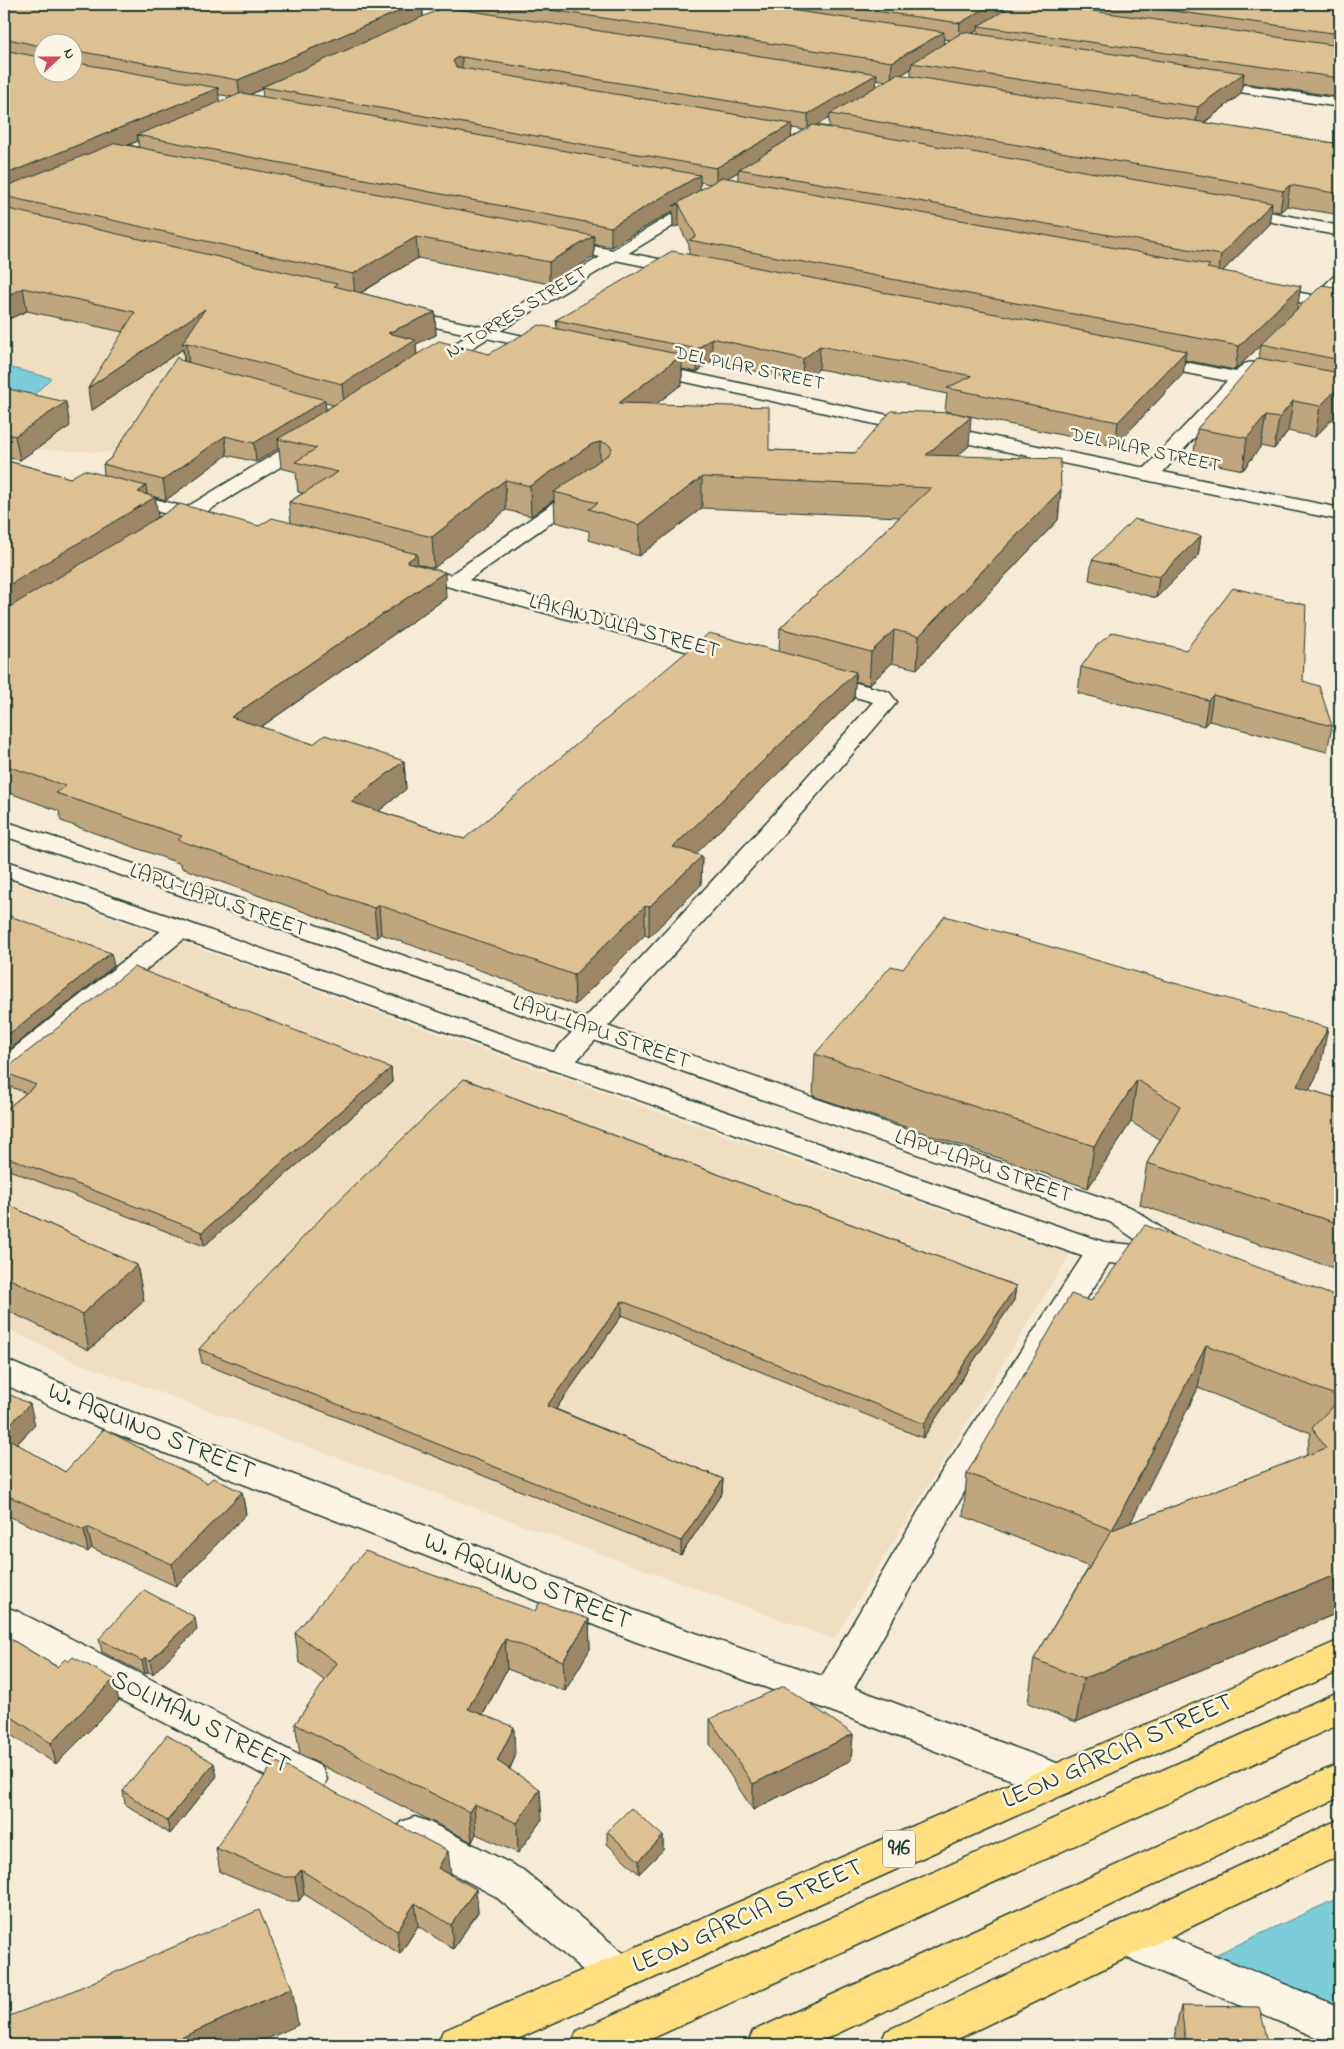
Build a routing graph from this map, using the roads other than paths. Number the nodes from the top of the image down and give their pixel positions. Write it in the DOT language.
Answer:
graph roads {
  1 [pos="368,4"];
  2 [pos="466,7"];
  3 [pos="444,16"];
  4 [pos="484,22"];
  5 [pos="417,28"];
  6 [pos="1196,82"];
  7 [pos="1340,103"];
  8 [pos="701,188"];
  9 [pos="1221,208"];
  10 [pos="1340,231"];
  11 [pos="545,242"];
  12 [pos="612,256"];
  13 [pos="700,273"];
  14 [pos="1340,279"];
  15 [pos="1249,288"];
  16 [pos="1318,301"];
  17 [pos="1340,305"];
  18 [pos="387,311"];
  19 [pos="1296,322"];
  20 [pos="483,333"];
  21 [pos="570,352"];
  22 [pos="1132,357"];
  23 [pos="1261,357"];
  24 [pos="627,364"];
  25 [pos="412,378"];
  26 [pos="1240,378"];
  27 [pos="1340,398"];
  28 [pos="323,433"];
  29 [pos="1150,474"];
  30 [pos="601,479"];
  31 [pos="106,492"];
  32 [pos="189,514"];
  33 [pos="1340,514"];
  34 [pos="227,524"];
  35 [pos="147,540"];
  36 [pos="388,564"];
  37 [pos="454,581"];
  38 [pos="748,661"];
  39 [pos="805,676"];
  40 [pos="4,828"];
  41 [pos="4,868"];
  42 [pos="180,929"];
  43 [pos="590,1028"];
  44 [pos="558,1063"];
  45 [pos="4,1070"];
  46 [pos="1102,1252"];
  47 [pos="4,1371"];
  48 [pos="4,1621"];
  49 [pos="1340,1655"];
  50 [pos="831,1695"];
  51 [pos="1340,1706"];
  52 [pos="1340,1779"];
  53 [pos="1056,1780"];
  54 [pos="341,1796"];
  55 [pos="385,1819"];
  56 [pos="1340,1836"];
  57 [pos="1126,1938"];
  58 [pos="618,1974"];
  59 [pos="1340,2027"];
  60 [pos="458,2045"];
  61 [pos="592,2045"];
  62 [pos="768,2045"];
  63 [pos="901,2045"];
  1 -- 3 [label="street"];
  2 -- 3 [label="street"];
  3 -- 4 [label="street"];
  3 -- 5 [label="street"];
  6 -- 7 [label="street"];
  8 -- 12 [label="street, N. TORRES STREET"];
  9 -- 10 [label="street"];
  11 -- 12 [label="street"];
  12 -- 13 [label="street"];
  12 -- 20 [label="street, N. TORRES STREET"];
  14 -- 16 [label="street"];
  15 -- 16 [label="street"];
  16 -- 17 [label="street"];
  16 -- 19 [label="street"];
  18 -- 20 [label="street"];
  20 -- 21 [label="street"];
  20 -- 25 [label="street, N. TORRES STREET"];
  22 -- 26 [label="street"];
  23 -- 26 [label="street"];
  24 -- 29 [label="street, DEL PILAR STREET"];
  26 -- 27 [label="street"];
  26 -- 29 [label="street"];
  28 -- 32 [label="street"];
  29 -- 33 [label="street, DEL PILAR STREET"];
  30 -- 37 [label="street"];
  31 -- 32 [label="street"];
  32 -- 34 [label="street"];
  32 -- 35 [label="street"];
  36 -- 37 [label="street, LAKANDULA STREET"];
  37 -- 38 [label="street, LAKANDULA STREET"];
  39 -- 43 [label="street"];
  40 -- 43 [label="street, LAPU-LAPU STREET"];
  41 -- 42 [label="street, LAPU-LAPU STREET"];
  42 -- 44 [label="street, LAPU-LAPU STREET"];
  42 -- 45 [label="street"];
  43 -- 44 [label="street"];
  43 -- 46 [label="street, LAPU-LAPU STREET"];
  44 -- 46 [label="street, LAPU-LAPU STREET"];
  46 -- 50 [label="street"];
  47 -- 50 [label="street, W. AQUINO STREET"];
  48 -- 54 [label="street, SOLIMAN STREET"];
  49 -- 53 [label="main road, LEON GARCIA STREET / 916"];
  50 -- 53 [label="street, W. AQUINO STREET"];
  51 -- 61 [label="main road"];
  52 -- 62 [label="main road"];
  53 -- 58 [label="main road, LEON GARCIA STREET / 916"];
  55 -- 58 [label="street"];
  56 -- 57 [label="main road"];
  57 -- 59 [label="street"];
  57 -- 63 [label="main road"];
  58 -- 60 [label="main road, LEON GARCIA STREET / 916"];
}
